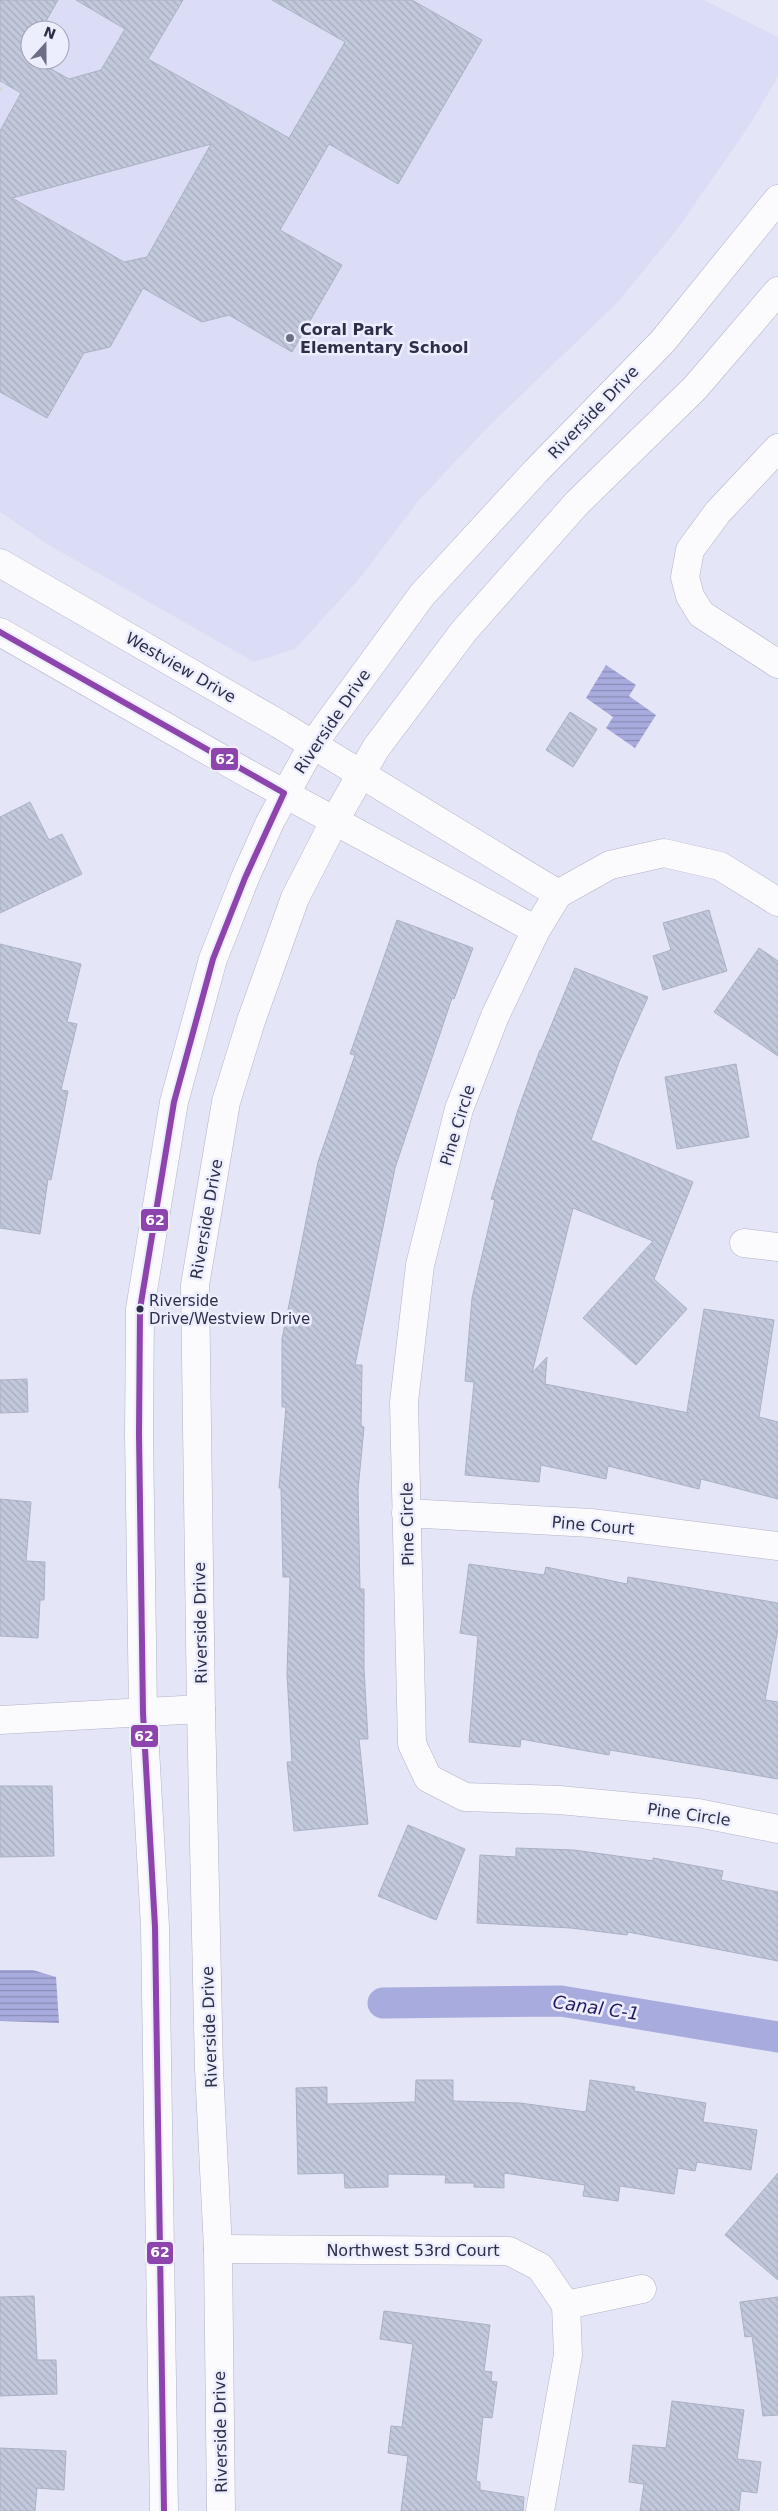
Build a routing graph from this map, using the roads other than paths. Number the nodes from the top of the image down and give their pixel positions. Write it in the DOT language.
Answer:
graph roads {
  1 [pos="776,207"];
  2 [pos="778,291"];
  3 [pos="778,448"];
  4 [pos="0,563"];
  5 [pos="0,632"];
  6 [pos="778,664"];
  7 [pos="312,744"];
  8 [pos="360,774"];
  9 [pos="284,793"];
  10 [pos="335,820"];
  11 [pos="558,894"];
  12 [pos="778,902"];
  13 [pos="536,930"];
  14 [pos="744,1243"];
  15 [pos="778,1247"];
  16 [pos="406,1513"];
  17 [pos="778,1546"];
  18 [pos="201,1709"];
  19 [pos="143,1713"];
  20 [pos="0,1720"];
  21 [pos="778,1829"];
  22 [pos="218,2249"];
  23 [pos="642,2289"];
  24 [pos="566,2305"];
  25 [pos="164,2511"];
  26 [pos="221,2511"];
  27 [pos="540,2511"];
  1 -- 7 [label="street, Riverside Drive"];
  2 -- 8 [label="street, Riverside Drive"];
  3 -- 6 [label="street"];
  4 -- 7 [label="street, Westview Drive"];
  5 -- 9 [label="street"];
  7 -- 8 [label="street, Westview Drive"];
  7 -- 9 [label="street, Riverside Drive"];
  8 -- 10 [label="street, Riverside Drive"];
  8 -- 11 [label="street"];
  9 -- 10 [label="street"];
  9 -- 19 [label="street, Riverside Drive"];
  10 -- 13 [label="street"];
  10 -- 18 [label="street, Riverside Drive"];
  11 -- 12 [label="street, Pine Circle"];
  11 -- 13 [label="street, Pine Circle"];
  13 -- 16 [label="street, Pine Circle"];
  14 -- 15 [label="street"];
  16 -- 17 [label="street, Pine Court"];
  16 -- 21 [label="street, Pine Circle"];
  18 -- 19 [label="street"];
  18 -- 22 [label="street, Riverside Drive"];
  19 -- 20 [label="street"];
  19 -- 25 [label="street, Riverside Drive"];
  22 -- 24 [label="street, Northwest 53rd Court"];
  22 -- 26 [label="street, Riverside Drive"];
  23 -- 24 [label="street"];
  24 -- 27 [label="street"];
}
